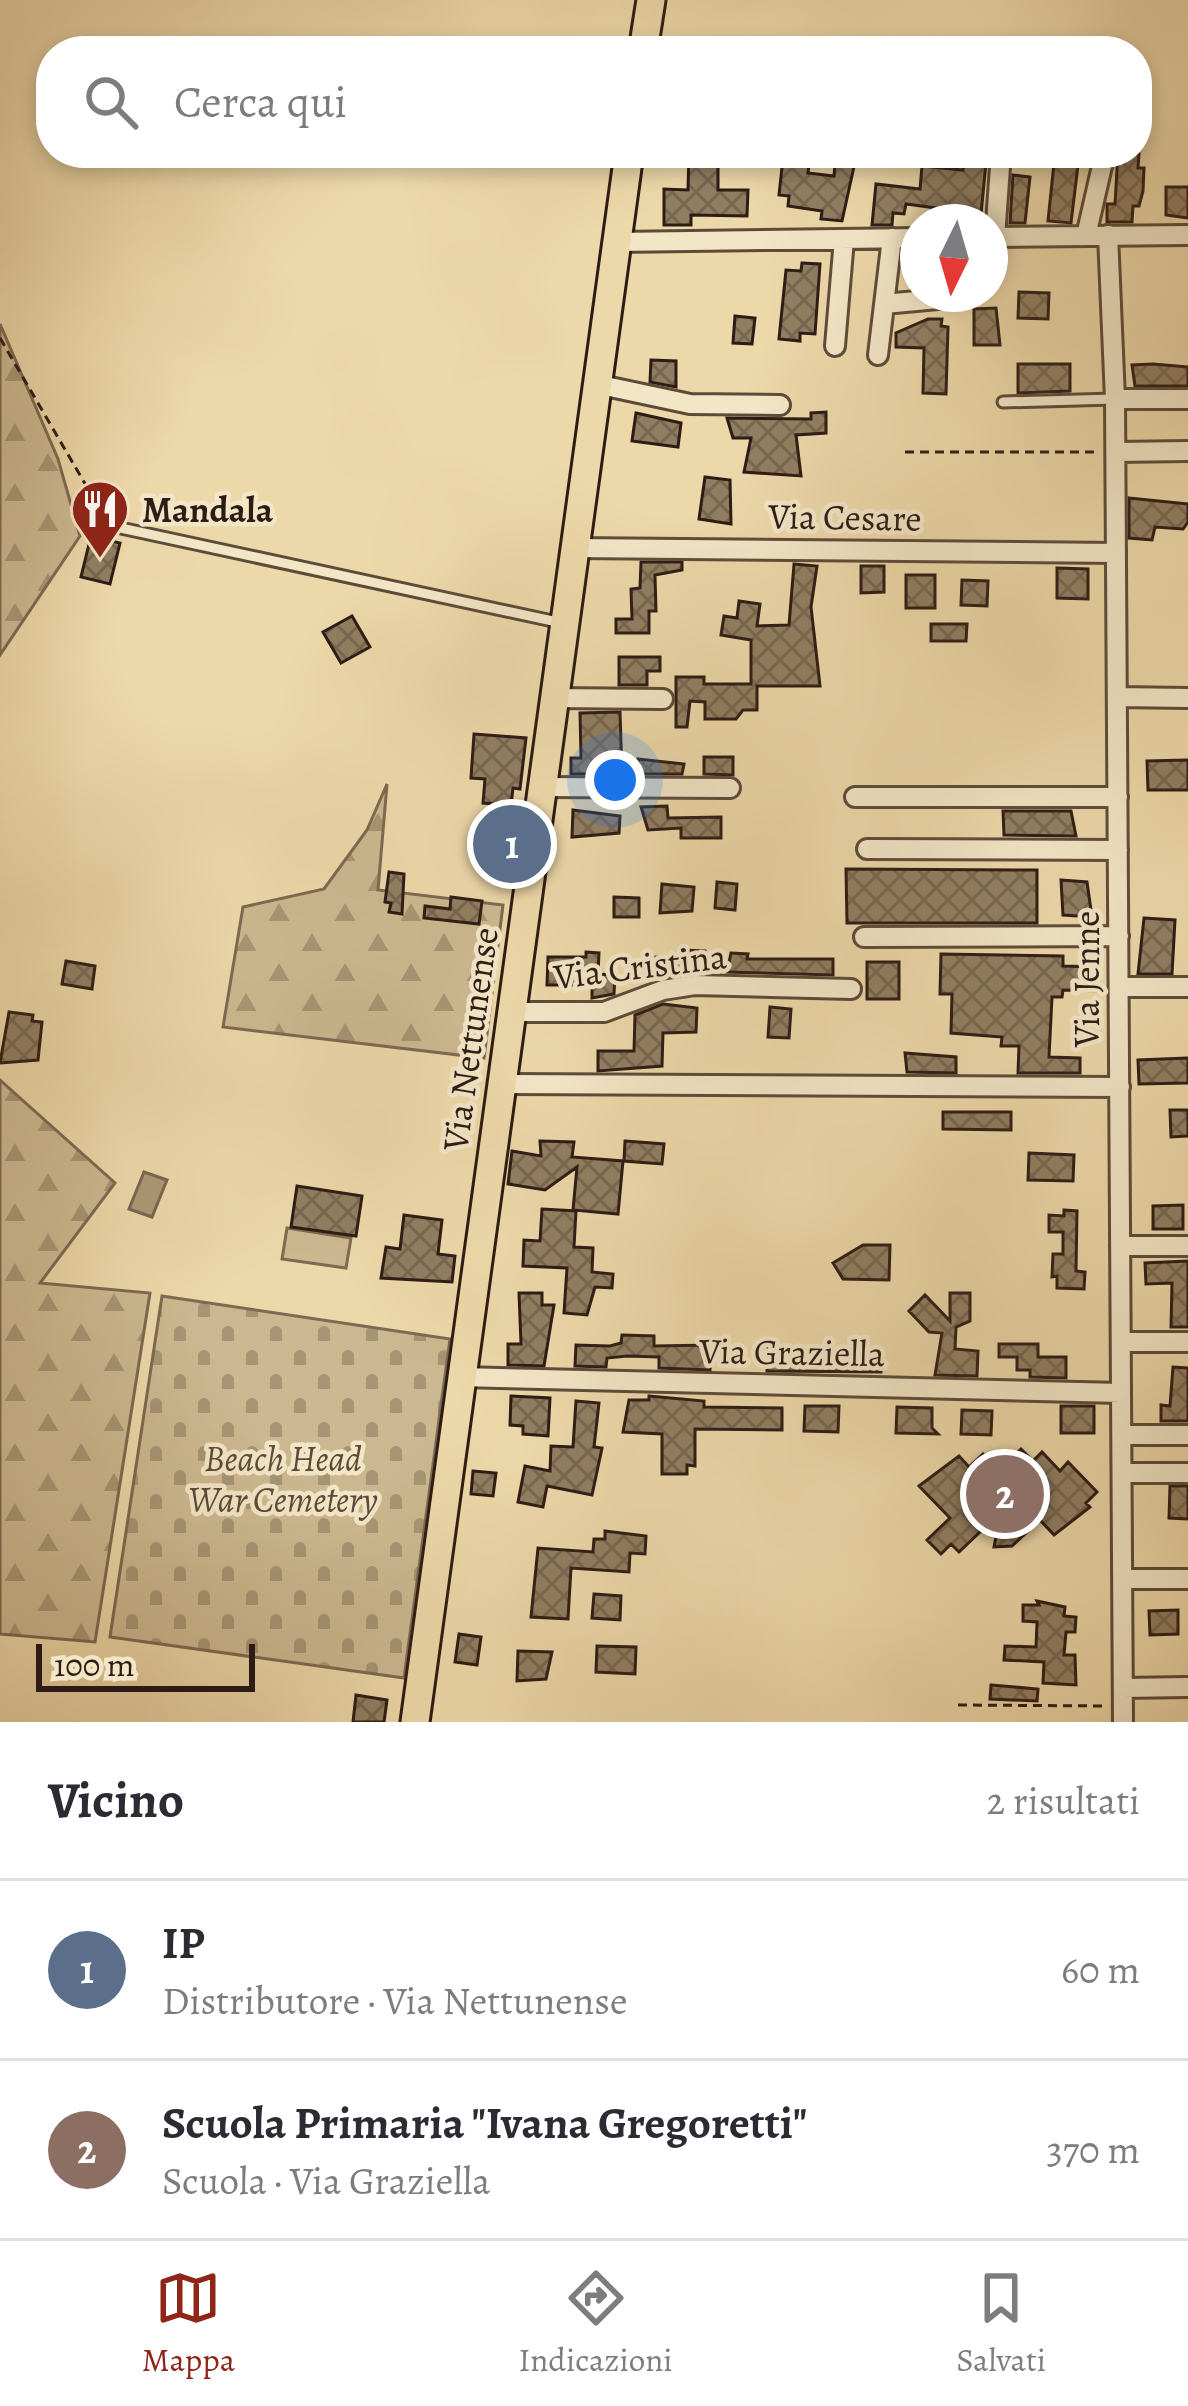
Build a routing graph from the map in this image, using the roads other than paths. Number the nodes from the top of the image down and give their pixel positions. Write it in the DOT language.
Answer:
graph roads {
  1 [pos="651,0"];
  2 [pos="646,36"];
  3 [pos="627,168"];
  4 [pos="999,168"];
  5 [pos="1102,168"];
  6 [pos="996,204"];
  7 [pos="1108,235"];
  8 [pos="1188,235"];
  9 [pos="1086,236"];
  10 [pos="1008,237"];
  11 [pos="892,238"];
  12 [pos="900,238"];
  13 [pos="844,239"];
  14 [pos="616,242"];
  15 [pos="900,303"];
  16 [pos="884,304"];
  17 [pos="835,346"];
  18 [pos="878,355"];
  19 [pos="596,384"];
  20 [pos="1115,399"];
  21 [pos="1188,399"];
  22 [pos="1003,402"];
  23 [pos="780,405"];
  24 [pos="1116,452"];
  25 [pos="1188,452"];
  26 [pos="116,526"];
  27 [pos="573,548"];
  28 [pos="1116,553"];
  29 [pos="562,623"];
  30 [pos="1117,697"];
  31 [pos="552,698"];
  32 [pos="1188,698"];
  33 [pos="663,699"];
  34 [pos="540,787"];
  35 [pos="730,788"];
  36 [pos="855,797"];
  37 [pos="1118,797"];
  38 [pos="867,849"];
  39 [pos="1118,850"];
  40 [pos="1119,936"];
  41 [pos="864,937"];
  42 [pos="1188,987"];
  43 [pos="1119,988"];
  44 [pos="851,989"];
  45 [pos="510,1012"];
  46 [pos="500,1084"];
  47 [pos="1120,1088"];
  48 [pos="1188,1235"];
  49 [pos="1120,1241"];
  50 [pos="1188,1246"];
  51 [pos="1121,1342"];
  52 [pos="1188,1342"];
  53 [pos="460,1377"];
  54 [pos="1121,1393"];
  55 [pos="1122,1435"];
  56 [pos="1188,1435"];
  57 [pos="1122,1473"];
  58 [pos="1188,1473"];
  59 [pos="1123,1579"];
  60 [pos="1188,1579"];
  61 [pos="1188,1687"];
  62 [pos="1123,1705"];
  63 [pos="415,1722"];
  1 -- 2 [label="main road"];
  3 -- 14 [label="main road, Via Nettunense"];
  4 -- 6 [label="street"];
  5 -- 9 [label="street"];
  7 -- 8 [label="street"];
  7 -- 9 [label="street"];
  7 -- 20 [label="street, Via Jenne"];
  9 -- 10 [label="street"];
  11 -- 12 [label="street"];
  11 -- 13 [label="street"];
  11 -- 16 [label="street"];
  13 -- 14 [label="street"];
  13 -- 17 [label="street"];
  14 -- 19 [label="main road, Via Nettunense"];
  15 -- 16 [label="street"];
  16 -- 18 [label="street"];
  19 -- 23 [label="street"];
  19 -- 27 [label="main road, Via Nettunense"];
  20 -- 21 [label="street"];
  20 -- 22 [label="lane"];
  20 -- 24 [label="street, Via Jenne"];
  24 -- 25 [label="street"];
  24 -- 28 [label="street, Via Jenne"];
  26 -- 29 [label="lane"];
  27 -- 28 [label="street, Via Cesare"];
  27 -- 29 [label="main road, Via Nettunense"];
  28 -- 30 [label="street, Via Jenne"];
  29 -- 31 [label="main road, Via Nettunense"];
  30 -- 32 [label="street"];
  30 -- 37 [label="street, Via Jenne"];
  31 -- 33 [label="street"];
  31 -- 34 [label="main road, Via Nettunense"];
  34 -- 35 [label="street"];
  34 -- 45 [label="main road, Via Nettunense"];
  36 -- 37 [label="street"];
  37 -- 39 [label="street, Via Jenne"];
  38 -- 39 [label="street"];
  39 -- 40 [label="street, Via Jenne"];
  40 -- 41 [label="street"];
  40 -- 43 [label="street, Via Jenne"];
  42 -- 43 [label="street"];
  43 -- 47 [label="street, Via Jenne"];
  44 -- 45 [label="street, Via Cristina"];
  45 -- 46 [label="main road, Via Nettunense"];
  46 -- 47 [label="street"];
  46 -- 53 [label="main road, Via Nettunense"];
  47 -- 49 [label="street, Via Jenne"];
  48 -- 49 [label="street"];
  49 -- 50 [label="street"];
  49 -- 51 [label="street, Via Jenne"];
  51 -- 52 [label="street"];
  51 -- 54 [label="street, Via Jenne"];
  53 -- 54 [label="street, Via Graziella"];
  53 -- 63 [label="main road, Via Nettunense"];
  54 -- 55 [label="street, Via Jenne"];
  55 -- 56 [label="street"];
  55 -- 57 [label="street, Via Jenne"];
  57 -- 58 [label="street"];
  57 -- 59 [label="street, Via Jenne"];
  59 -- 60 [label="street"];
  59 -- 62 [label="street, Via Jenne"];
  61 -- 62 [label="street"];
}
